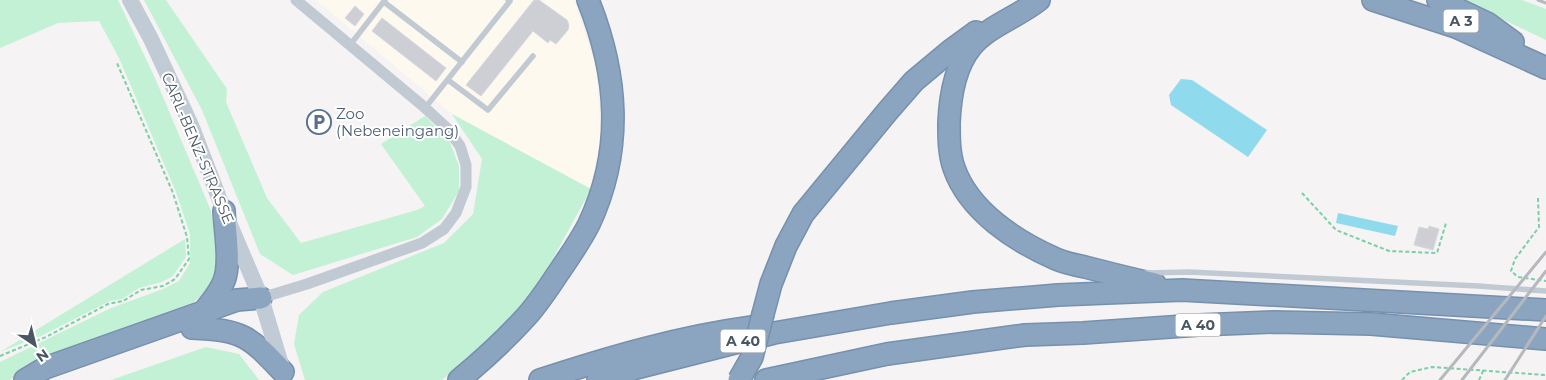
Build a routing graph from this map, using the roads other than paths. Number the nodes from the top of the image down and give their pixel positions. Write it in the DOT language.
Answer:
graph roads {
  1 [pos="130,0"];
  2 [pos="296,0"];
  3 [pos="508,0"];
  4 [pos="588,0"];
  5 [pos="1374,0"];
  6 [pos="1408,0"];
  7 [pos="1438,0"];
  8 [pos="384,1"];
  9 [pos="1032,3"];
  10 [pos="1513,42"];
  11 [pos="350,45"];
  12 [pos="956,55"];
  13 [pos="533,56"];
  14 [pos="1546,57"];
  15 [pos="462,62"];
  16 [pos="1546,68"];
  17 [pos="448,80"];
  18 [pos="425,108"];
  19 [pos="224,211"];
  20 [pos="1107,273"];
  21 [pos="1134,273"];
  22 [pos="1144,273"];
  23 [pos="1182,290"];
  24 [pos="1546,291"];
  25 [pos="261,298"];
  26 [pos="205,310"];
  27 [pos="1546,310"];
  28 [pos="891,312"];
  29 [pos="192,328"];
  30 [pos="1546,339"];
  31 [pos="285,376"];
  32 [pos="25,380"];
  33 [pos="48,380"];
  34 [pos="459,380"];
  35 [pos="540,380"];
  36 [pos="598,380"];
  37 [pos="739,380"];
  38 [pos="766,380"];
  1 -- 19 [label="main road, CARL-BENZ-STRASSE"];
  2 -- 11 [label="street"];
  3 -- 15 [label="lane"];
  4 -- 34 [label="highway"];
  5 -- 16 [label="highway, A 3"];
  6 -- 10 [label="highway, A 3"];
  7 -- 10 [label="highway"];
  8 -- 11 [label="lane"];
  8 -- 15 [label="lane"];
  9 -- 12 [label="highway"];
  10 -- 14 [label="highway, A 3"];
  11 -- 18 [label="street"];
  12 -- 20 [label="highway"];
  12 -- 37 [label="highway, bridge"];
  13 -- 17 [label="lane"];
  15 -- 17 [label="lane"];
  17 -- 18 [label="lane"];
  18 -- 25 [label="street"];
  19 -- 25 [label="main road, CARL-BENZ-STRASSE"];
  19 -- 26 [label="highway"];
  20 -- 21 [label="lane"];
  20 -- 23 [label="highway"];
  22 -- 24 [label="lane"];
  23 -- 27 [label="highway, A 40"];
  23 -- 28 [label="highway, A 40"];
  25 -- 26 [label="highway"];
  25 -- 29 [label="highway"];
  25 -- 31 [label="main road, CARL-BENZ-STRASSE"];
  26 -- 32 [label="highway"];
  28 -- 35 [label="highway"];
  28 -- 36 [label="highway, A 40"];
  29 -- 31 [label="highway"];
  29 -- 33 [label="highway"];
  30 -- 38 [label="highway, A 40"];
}
